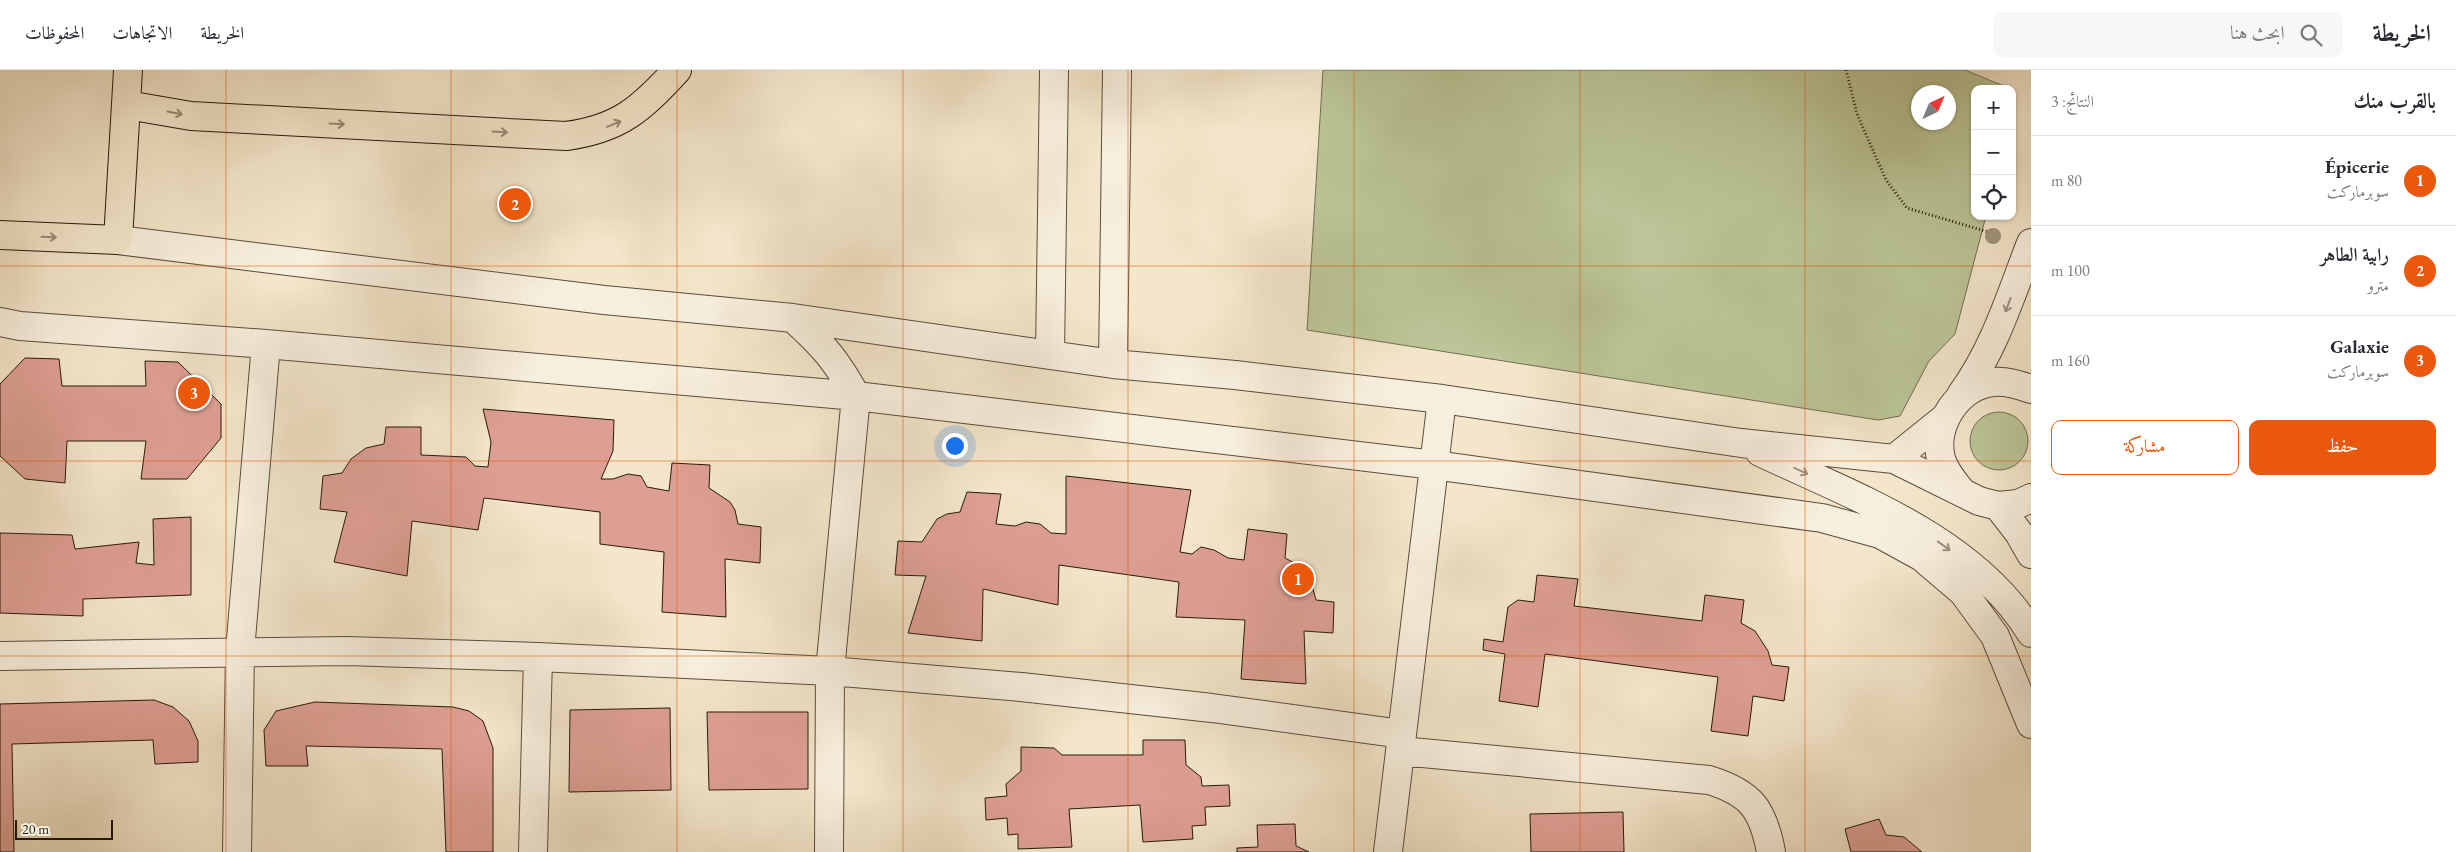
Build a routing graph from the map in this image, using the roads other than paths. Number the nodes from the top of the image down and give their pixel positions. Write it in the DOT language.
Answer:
graph roads {
  1 [pos="128,70"];
  2 [pos="677,70"];
  3 [pos="1054,70"];
  4 [pos="1117,70"];
  5 [pos="127,105"];
  6 [pos="0,235"];
  7 [pos="118,240"];
  8 [pos="2030,244"];
  9 [pos="794,318"];
  10 [pos="0,322"];
  11 [pos="266,344"];
  12 [pos="1050,355"];
  13 [pos="1113,364"];
  14 [pos="2025,383"];
  15 [pos="856,396"];
  16 [pos="1442,399"];
  17 [pos="1951,409"];
  18 [pos="1741,443"];
  19 [pos="1894,459"];
  20 [pos="1434,465"];
  21 [pos="1961,491"];
  22 [pos="2031,498"];
  23 [pos="1998,506"];
  24 [pos="2031,554"];
  25 [pos="2031,633"];
  26 [pos="240,651"];
  27 [pos="0,656"];
  28 [pos="538,657"];
  29 [pos="830,671"];
  30 [pos="2031,724"];
  31 [pos="1401,742"];
  32 [pos="237,852"];
  33 [pos="533,852"];
  34 [pos="829,852"];
  35 [pos="1388,852"];
  36 [pos="1771,852"];
  1 -- 5 [label="main road"];
  5 -- 2 [label="main road, one-way"];
  3 -- 12 [label="street"];
  4 -- 13 [label="street"];
  5 -- 7 [label="main road"];
  6 -- 7 [label="main road, one-way"];
  7 -- 9 [label="street"];
  8 -- 17 [label="street, one-way"];
  9 -- 12 [label="street"];
  9 -- 15 [label="street"];
  10 -- 11 [label="street"];
  11 -- 15 [label="street"];
  11 -- 26 [label="street"];
  12 -- 13 [label="street"];
  13 -- 16 [label="street"];
  14 -- 17 [label="street"];
  15 -- 20 [label="street"];
  15 -- 29 [label="street"];
  16 -- 18 [label="street"];
  16 -- 20 [label="street"];
  17 -- 19 [label="street"];
  17 -- 21 [label="street"];
  18 -- 19 [label="street"];
  18 -- 25 [label="street, one-way"];
  19 -- 21 [label="street"];
  20 -- 30 [label="street"];
  20 -- 31 [label="street"];
  21 -- 23 [label="street"];
  22 -- 23 [label="street"];
  23 -- 24 [label="street"];
  26 -- 27 [label="street"];
  26 -- 28 [label="street"];
  26 -- 32 [label="street"];
  28 -- 29 [label="street"];
  28 -- 33 [label="street"];
  29 -- 31 [label="street"];
  29 -- 34 [label="street"];
  31 -- 35 [label="street"];
  31 -- 36 [label="street"];
}
